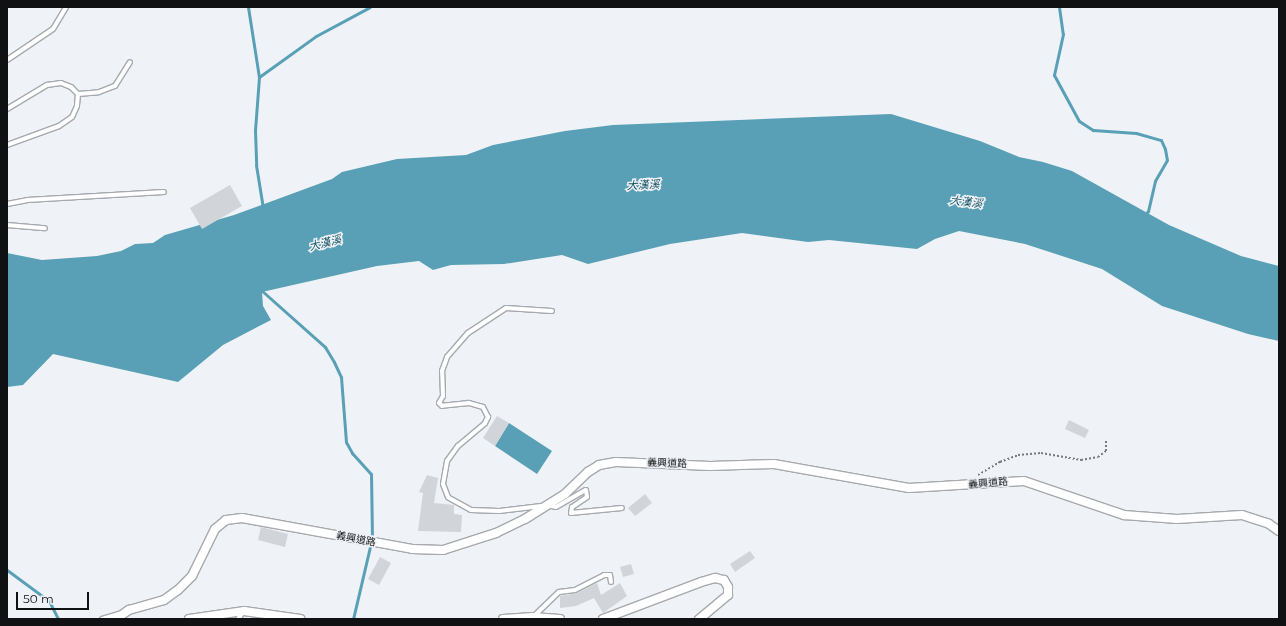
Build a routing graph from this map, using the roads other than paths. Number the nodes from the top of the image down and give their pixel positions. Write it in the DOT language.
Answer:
graph roads {
  1 [pos="66,7"];
  2 [pos="7,60"];
  3 [pos="130,62"];
  4 [pos="78,94"];
  5 [pos="7,109"];
  6 [pos="7,145"];
  7 [pos="164,192"];
  8 [pos="7,204"];
  9 [pos="7,225"];
  10 [pos="45,228"];
  11 [pos="552,311"];
  12 [pos="547,505"];
  13 [pos="622,508"];
  14 [pos="1279,531"];
  15 [pos="611,582"];
  16 [pos="244,611"];
  17 [pos="119,616"];
  18 [pos="533,617"];
  19 [pos="102,619"];
  20 [pos="189,619"];
  21 [pos="238,619"];
  22 [pos="300,619"];
  23 [pos="503,619"];
  24 [pos="560,619"];
  25 [pos="603,619"];
  26 [pos="699,619"];
  1 -- 2 [label="lane"];
  3 -- 4 [label="lane"];
  4 -- 5 [label="lane"];
  4 -- 6 [label="lane"];
  7 -- 8 [label="lane"];
  9 -- 10 [label="lane"];
  11 -- 12 [label="lane"];
  12 -- 13 [label="lane"];
  12 -- 14 [label="street, 義興道路"];
  12 -- 17 [label="street, 義興道路"];
  15 -- 18 [label="lane"];
  16 -- 20 [label="street"];
  16 -- 21 [label="lane"];
  16 -- 22 [label="street"];
  17 -- 19 [label="lane"];
  18 -- 23 [label="street"];
  18 -- 24 [label="street"];
  25 -- 26 [label="street"];
}
